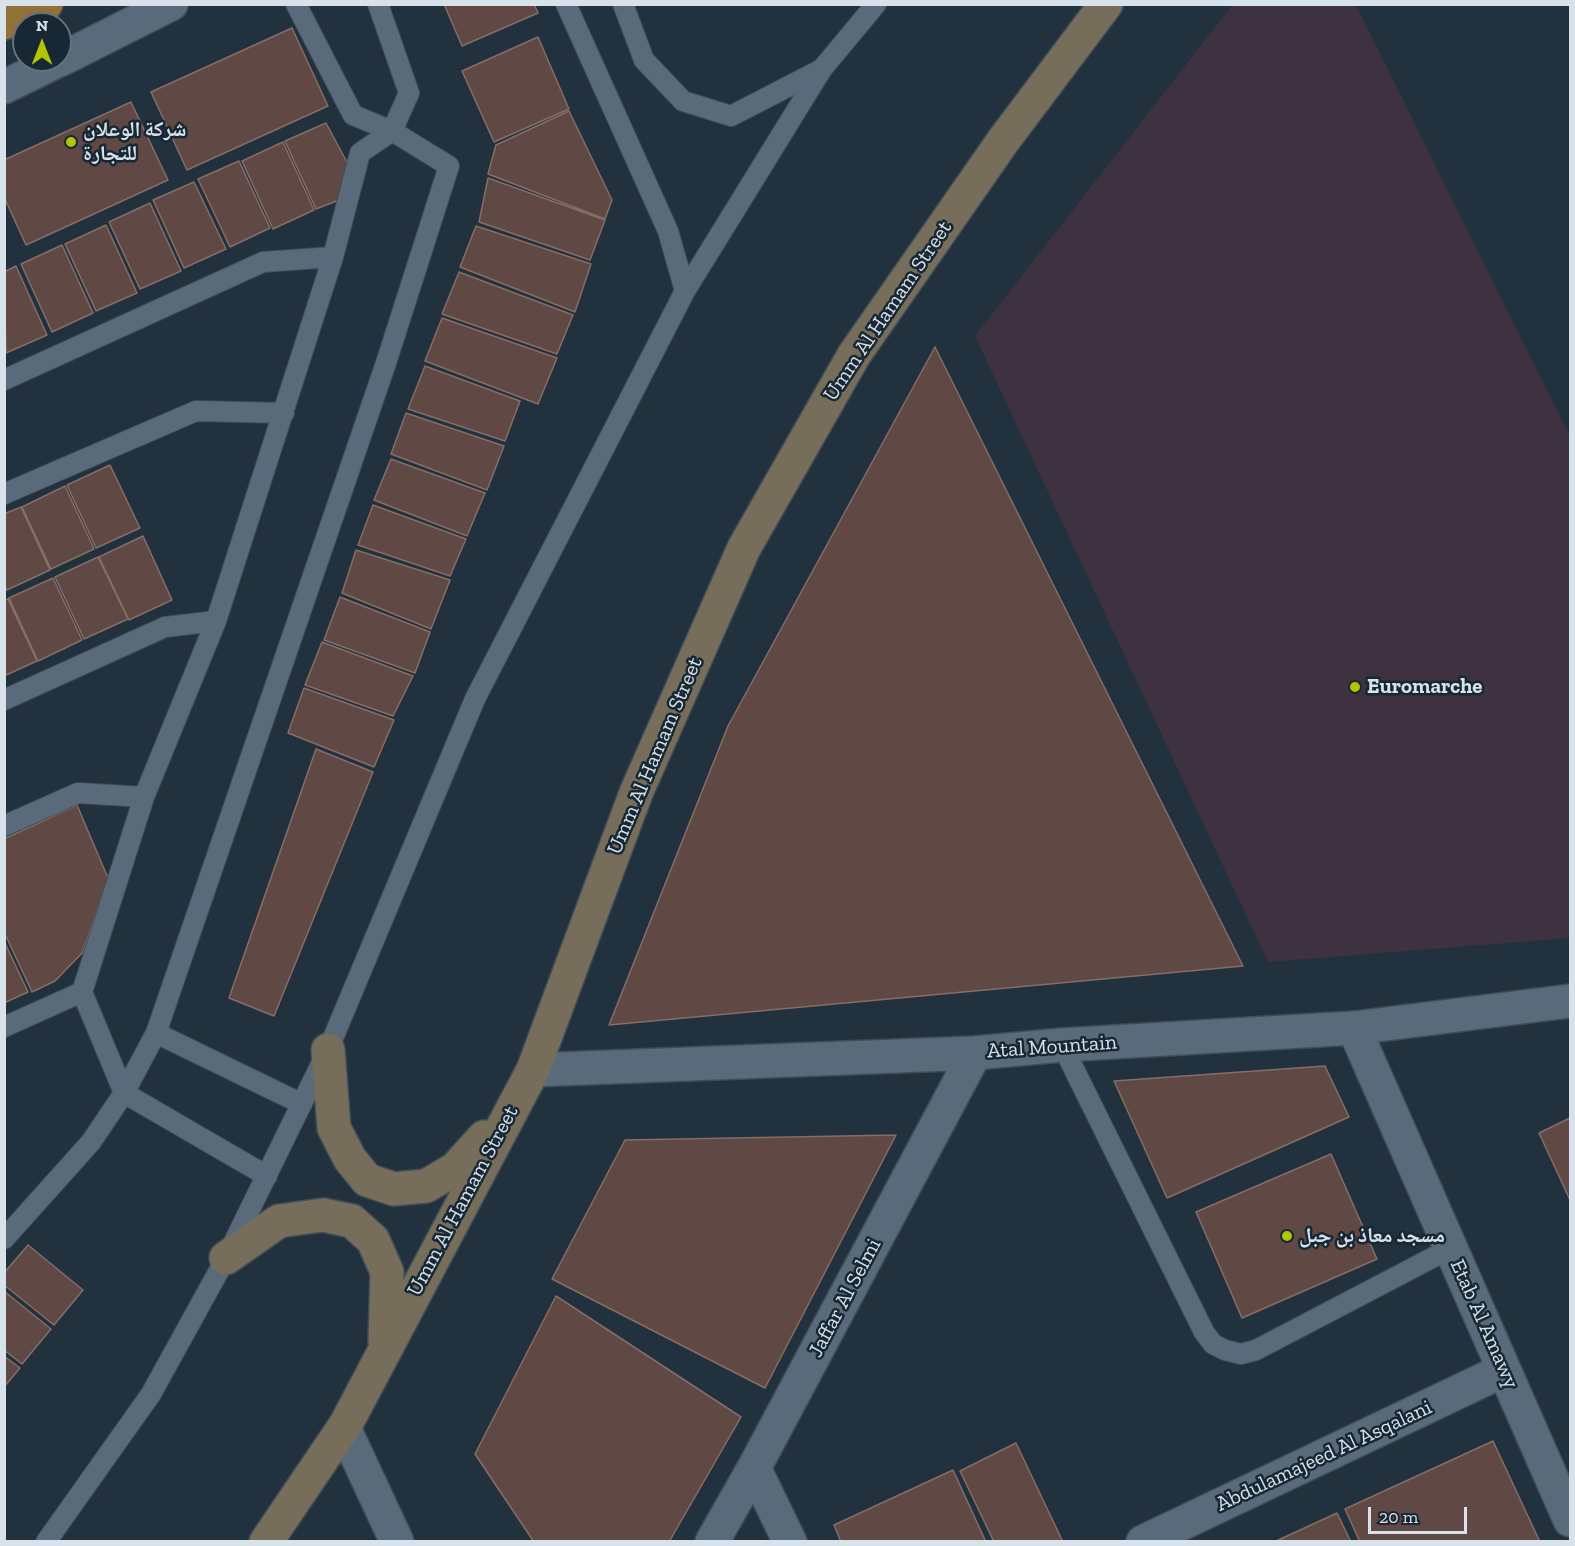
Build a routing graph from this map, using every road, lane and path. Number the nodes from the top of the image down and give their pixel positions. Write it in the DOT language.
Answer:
graph roads {
  1 [pos="46,4"];
  2 [pos="171,4"];
  3 [pos="296,4"];
  4 [pos="378,4"];
  5 [pos="567,4"];
  6 [pos="623,4"];
  7 [pos="876,4"];
  8 [pos="1106,4"];
  9 [pos="4,23"];
  10 [pos="72,54"];
  11 [pos="822,69"];
  12 [pos="35,72"];
  13 [pos="4,87"];
  14 [pos="392,132"];
  15 [pos="333,257"];
  16 [pos="685,291"];
  17 [pos="4,380"];
  18 [pos="284,413"];
  19 [pos="4,494"];
  20 [pos="216,621"];
  21 [pos="4,700"];
  22 [pos="144,797"];
  23 [pos="4,826"];
  24 [pos="82,992"];
  25 [pos="1570,1001"];
  26 [pos="4,1028"];
  27 [pos="1354,1028"];
  28 [pos="156,1033"];
  29 [pos="1062,1045"];
  30 [pos="328,1050"];
  31 [pos="975,1053"];
  32 [pos="532,1070"];
  33 [pos="124,1093"];
  34 [pos="302,1104"];
  35 [pos="508,1116"];
  36 [pos="267,1176"];
  37 [pos="4,1239"];
  38 [pos="1450,1248"];
  39 [pos="226,1258"];
  40 [pos="384,1352"];
  41 [pos="1504,1370"];
  42 [pos="344,1428"];
  43 [pos="754,1468"];
  44 [pos="1567,1503"];
  45 [pos="46,1542"];
  46 [pos="266,1542"];
  47 [pos="397,1542"];
  48 [pos="712,1542"];
  49 [pos="790,1542"];
  50 [pos="1143,1542"];
  1 -- 9 [label="main road"];
  2 -- 10 [label="street"];
  3 -- 14 [label="lane"];
  4 -- 14 [label="lane"];
  5 -- 16 [label="lane"];
  6 -- 11 [label="lane"];
  7 -- 11 [label="lane"];
  8 -- 32 [label="main road, Umm Al Hamam Street"];
  11 -- 16 [label="lane"];
  12 -- 13 [label="street"];
  14 -- 15 [label="lane"];
  14 -- 28 [label="lane"];
  15 -- 17 [label="lane"];
  15 -- 18 [label="lane"];
  16 -- 30 [label="lane"];
  18 -- 19 [label="lane"];
  18 -- 20 [label="lane"];
  20 -- 21 [label="lane"];
  20 -- 22 [label="lane"];
  22 -- 23 [label="lane"];
  22 -- 24 [label="lane"];
  24 -- 26 [label="lane"];
  24 -- 33 [label="lane"];
  25 -- 27 [label="street, Atal Mountain"];
  27 -- 29 [label="street, Atal Mountain"];
  27 -- 38 [label="street, Etab Al Amawy"];
  28 -- 33 [label="lane"];
  28 -- 34 [label="lane"];
  29 -- 31 [label="street, Atal Mountain"];
  29 -- 38 [label="lane"];
  30 -- 34 [label="lane"];
  30 -- 35 [label="main road"];
  31 -- 32 [label="street, Atal Mountain"];
  31 -- 43 [label="street, Jaffar Al Selmi"];
  32 -- 35 [label="main road, Umm Al Hamam Street"];
  33 -- 36 [label="lane"];
  33 -- 37 [label="lane"];
  34 -- 36 [label="lane"];
  35 -- 40 [label="main road, Umm Al Hamam Street"];
  36 -- 39 [label="lane"];
  38 -- 41 [label="street, Etab Al Amawy"];
  39 -- 40 [label="main road"];
  39 -- 45 [label="lane"];
  40 -- 42 [label="main road, Umm Al Hamam Street"];
  41 -- 44 [label="street, Etab Al Amawy"];
  41 -- 50 [label="street, Abdulamajeed Al Asqalani"];
  42 -- 46 [label="main road, Umm Al Hamam Street"];
  42 -- 47 [label="street"];
  43 -- 48 [label="street, Jaffar Al Selmi"];
  43 -- 49 [label="street"];
}
